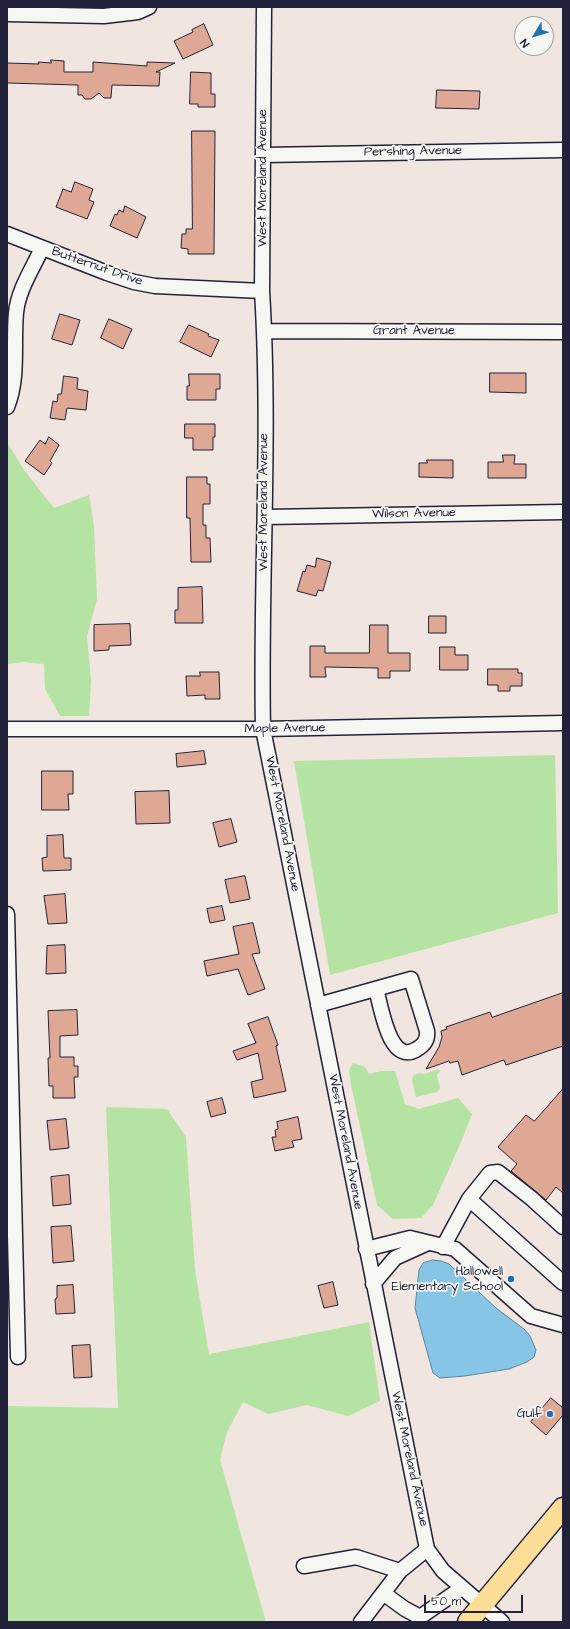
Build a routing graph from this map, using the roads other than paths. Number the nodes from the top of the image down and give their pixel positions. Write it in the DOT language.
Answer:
graph roads {
  1 [pos="149,7"];
  2 [pos="264,7"];
  3 [pos="7,14"];
  4 [pos="563,150"];
  5 [pos="263,155"];
  6 [pos="7,234"];
  7 [pos="42,248"];
  8 [pos="262,291"];
  9 [pos="264,331"];
  10 [pos="563,332"];
  11 [pos="7,407"];
  12 [pos="563,512"];
  13 [pos="265,517"];
  14 [pos="563,723"];
  15 [pos="7,729"];
  16 [pos="263,729"];
  17 [pos="7,914"];
  18 [pos="376,989"];
  19 [pos="318,1005"];
  20 [pos="469,1199"];
  21 [pos="563,1227"];
  22 [pos="428,1243"];
  23 [pos="444,1247"];
  24 [pos="366,1249"];
  25 [pos="563,1283"];
  26 [pos="373,1284"];
  27 [pos="563,1325"];
  28 [pos="18,1357"];
  29 [pos="563,1508"];
  30 [pos="427,1549"];
  31 [pos="304,1566"];
  32 [pos="400,1571"];
  33 [pos="462,1588"];
  34 [pos="383,1593"];
  35 [pos="482,1605"];
  36 [pos="360,1622"];
  37 [pos="468,1622"];
  38 [pos="502,1622"];
  1 -- 3 [label="street"];
  2 -- 5 [label="street, West Moreland Avenue"];
  4 -- 5 [label="street, Pershing Avenue"];
  5 -- 8 [label="street, West Moreland Avenue"];
  6 -- 7 [label="street, Butternut Drive"];
  7 -- 8 [label="street, Butternut Drive"];
  7 -- 11 [label="street"];
  8 -- 9 [label="street, West Moreland Avenue"];
  9 -- 10 [label="street, Grant Avenue"];
  9 -- 13 [label="street, West Moreland Avenue"];
  12 -- 13 [label="street, Wilson Avenue"];
  13 -- 16 [label="street, West Moreland Avenue"];
  14 -- 16 [label="street, Maple Avenue"];
  15 -- 16 [label="street, Maple Avenue"];
  16 -- 19 [label="street, West Moreland Avenue"];
  17 -- 28 [label="street"];
  18 -- 18 [label="street"];
  18 -- 19 [label="street"];
  19 -- 24 [label="street, West Moreland Avenue"];
  20 -- 21 [label="street"];
  20 -- 23 [label="street"];
  20 -- 25 [label="street"];
  22 -- 23 [label="street"];
  22 -- 24 [label="street"];
  22 -- 26 [label="street"];
  23 -- 27 [label="street"];
  24 -- 26 [label="street, West Moreland Avenue"];
  26 -- 30 [label="street, West Moreland Avenue"];
  29 -- 35 [label="highway"];
  30 -- 32 [label="street"];
  30 -- 33 [label="street, West Moreland Avenue"];
  31 -- 32 [label="street"];
  32 -- 34 [label="street"];
  33 -- 34 [label="street"];
  33 -- 35 [label="street, West Moreland Avenue"];
  34 -- 36 [label="street"];
  35 -- 37 [label="highway"];
  35 -- 38 [label="street, West Moreland Avenue"];
}
